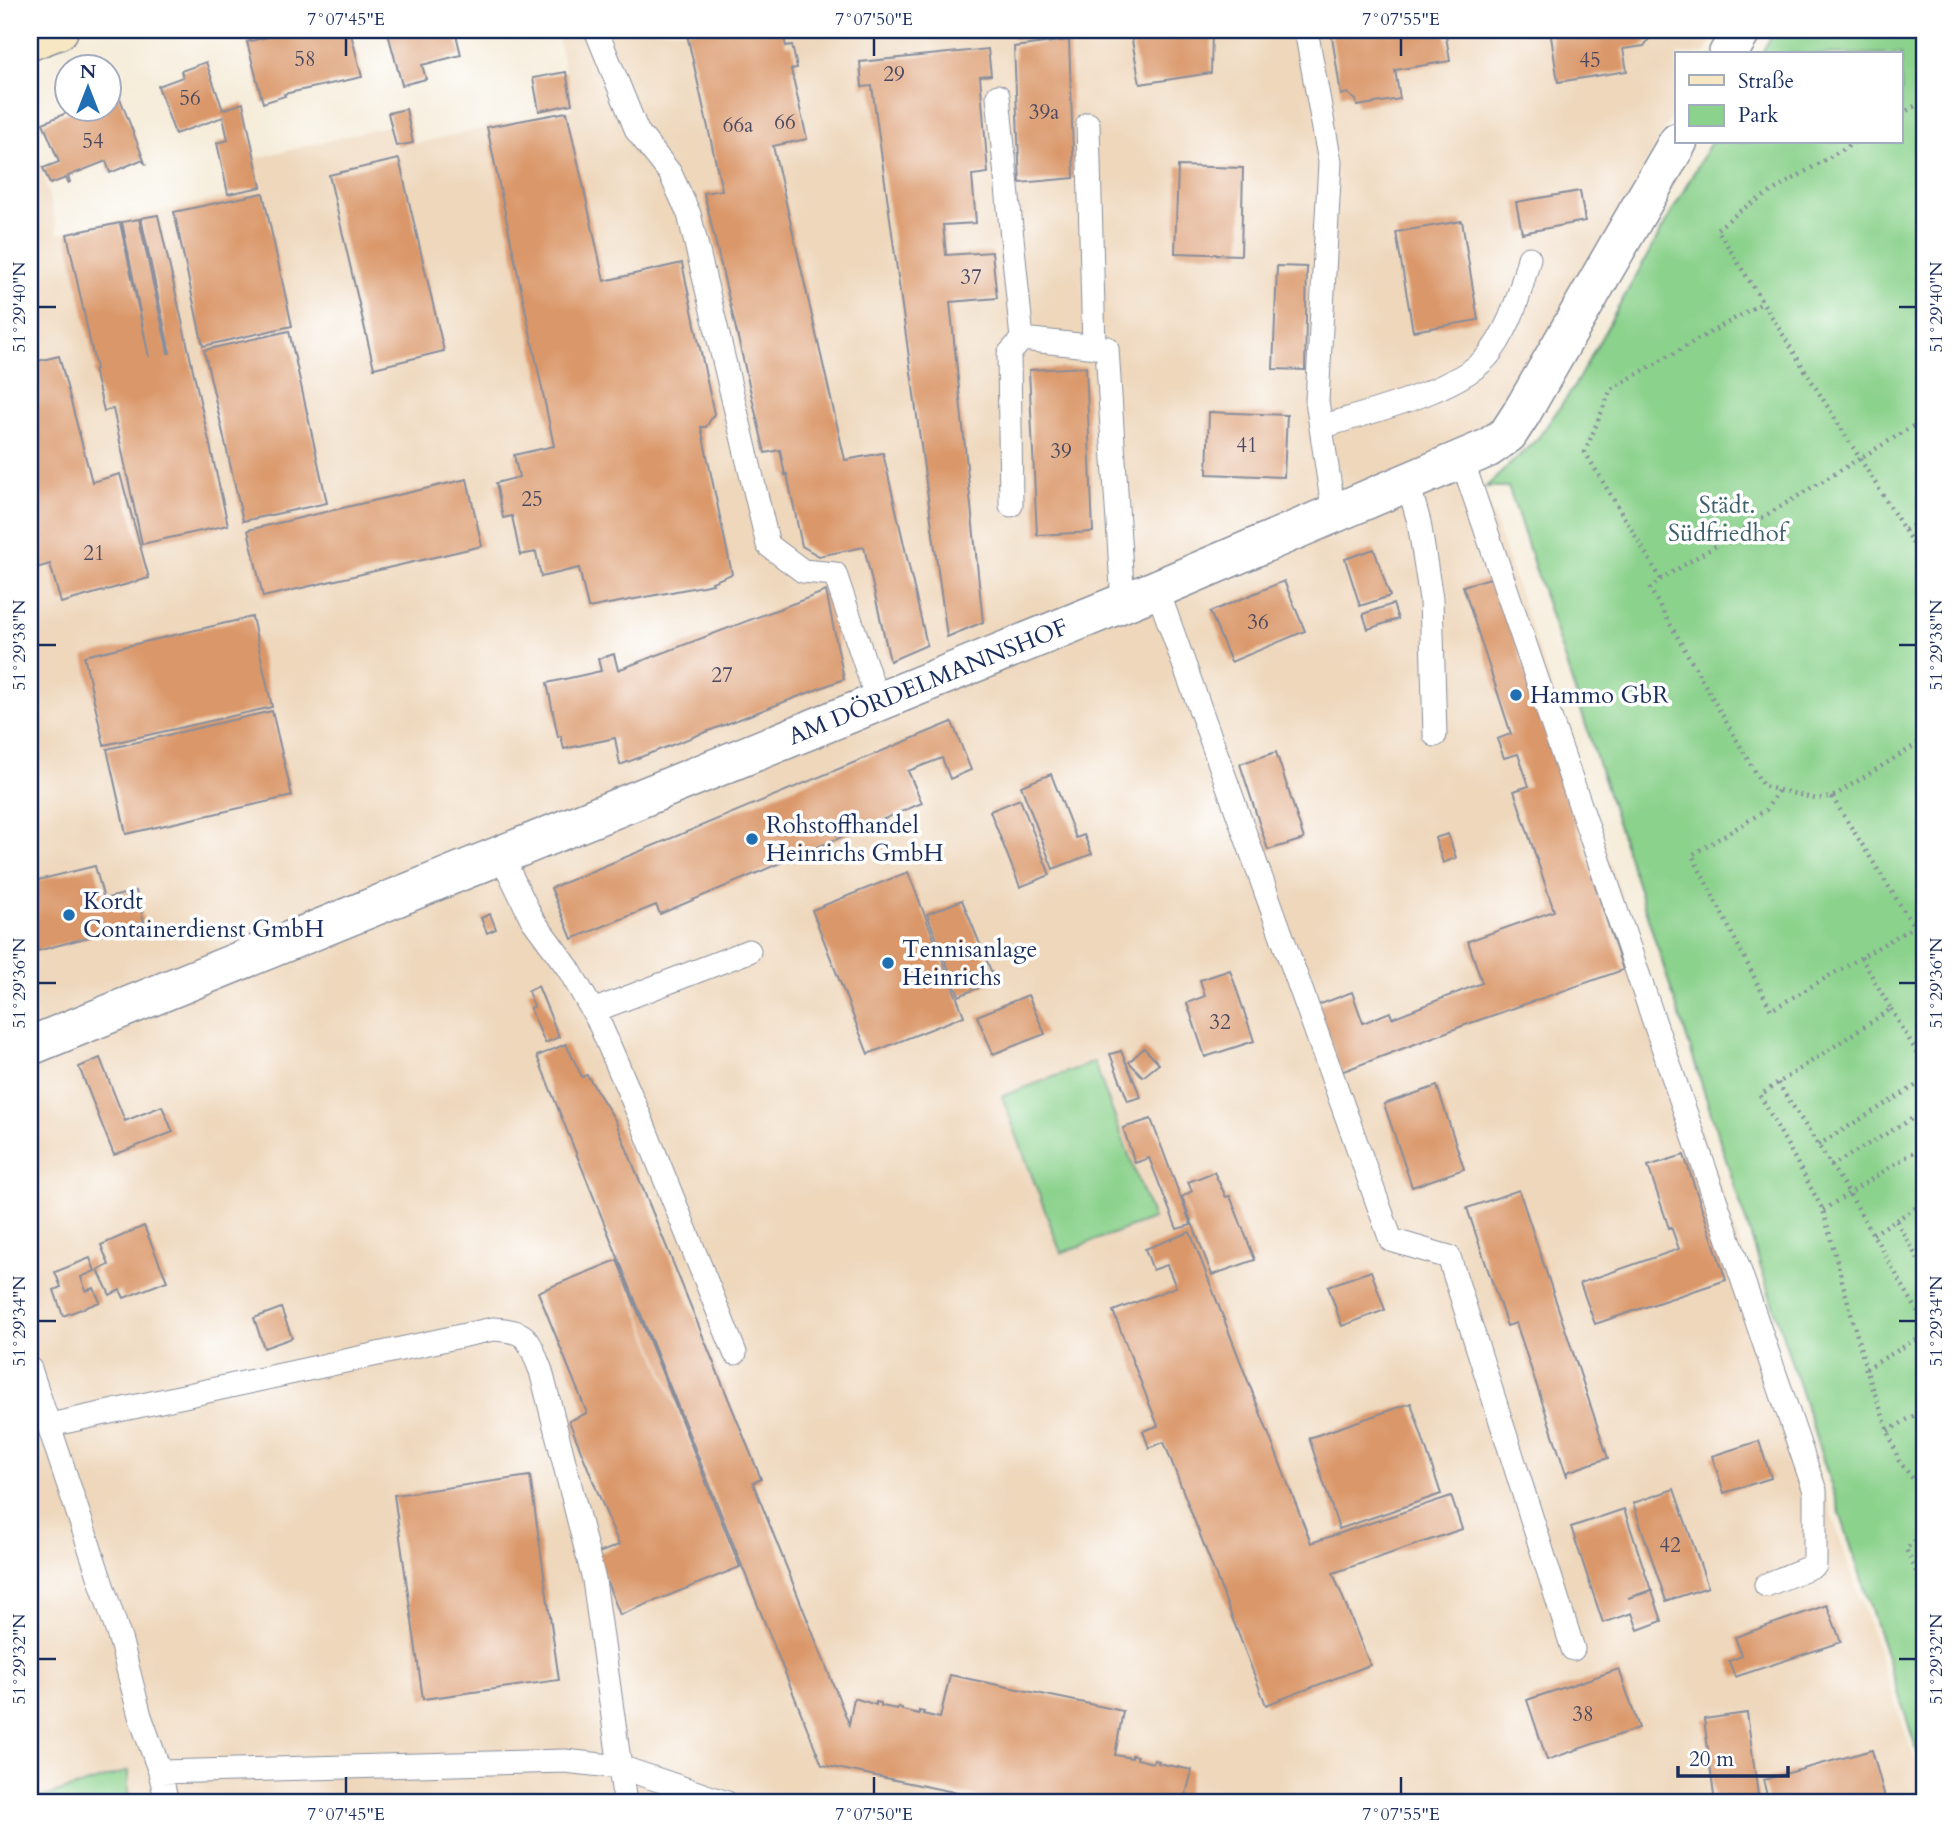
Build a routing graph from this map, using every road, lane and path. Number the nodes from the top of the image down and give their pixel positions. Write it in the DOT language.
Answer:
graph roads {
  1 [pos="596,30"];
  2 [pos="1306,30"];
  3 [pos="1742,30"];
  4 [pos="1729,52"];
  5 [pos="998,96"];
  6 [pos="1925,100"];
  7 [pos="1902,113"];
  8 [pos="1088,124"];
  9 [pos="1677,144"];
  10 [pos="1852,144"];
  11 [pos="1529,258"];
  12 [pos="1762,303"];
  13 [pos="1022,339"];
  14 [pos="1094,346"];
  15 [pos="1925,419"];
  16 [pos="1321,427"];
  17 [pos="1861,458"];
  18 [pos="1462,460"];
  19 [pos="1408,484"];
  20 [pos="1011,505"];
  21 [pos="1334,514"];
  22 [pos="1925,519"];
  23 [pos="1905,530"];
  24 [pos="1925,563"];
  25 [pos="1661,579"];
  26 [pos="1140,596"];
  27 [pos="878,702"];
  28 [pos="1436,735"];
  29 [pos="1925,739"];
  30 [pos="1778,791"];
  31 [pos="1832,797"];
  32 [pos="501,855"];
  33 [pos="1925,920"];
  34 [pos="1914,926"];
  35 [pos="1925,944"];
  36 [pos="749,951"];
  37 [pos="1861,957"];
  38 [pos="1891,1009"];
  39 [pos="593,1011"];
  40 [pos="30,1046"];
  41 [pos="1925,1066"];
  42 [pos="1925,1080"];
  43 [pos="1778,1083"];
  44 [pos="1925,1111"];
  45 [pos="1925,1145"];
  46 [pos="1818,1146"];
  47 [pos="1831,1166"];
  48 [pos="1849,1193"];
  49 [pos="1925,1202"];
  50 [pos="1823,1210"];
  51 [pos="1896,1220"];
  52 [pos="1873,1234"];
  53 [pos="1925,1272"];
  54 [pos="1925,1324"];
  55 [pos="1925,1334"];
  56 [pos="735,1353"];
  57 [pos="30,1369"];
  58 [pos="1866,1369"];
  59 [pos="1925,1409"];
  60 [pos="50,1425"];
  61 [pos="1888,1431"];
  62 [pos="1925,1494"];
  63 [pos="1925,1531"];
  64 [pos="1766,1585"];
  65 [pos="1925,1592"];
  66 [pos="1573,1649"];
  67 [pos="620,1767"];
  68 [pos="160,1772"];
  69 [pos="167,1803"];
  70 [pos="625,1803"];
  71 [pos="727,1803"];
  1 -- 27 [label="lane"];
  2 -- 16 [label="lane"];
  3 -- 4 [label="street"];
  5 -- 13 [label="lane"];
  6 -- 7 [label="path"];
  8 -- 14 [label="lane"];
  9 -- 18 [label="street, AM DÖRDELMANNSHOF"];
  10 -- 12 [label="path"];
  11 -- 16 [label="lane"];
  12 -- 17 [label="path"];
  12 -- 25 [label="path"];
  13 -- 14 [label="lane"];
  13 -- 20 [label="lane"];
  14 -- 26 [label="lane"];
  15 -- 17 [label="path"];
  16 -- 21 [label="lane"];
  17 -- 23 [label="path"];
  17 -- 25 [label="path"];
  18 -- 19 [label="street, AM DÖRDELMANNSHOF"];
  18 -- 64 [label="lane"];
  19 -- 21 [label="street, AM DÖRDELMANNSHOF"];
  19 -- 28 [label="lane"];
  21 -- 26 [label="street, AM DÖRDELMANNSHOF"];
  22 -- 23 [label="path"];
  23 -- 24 [label="path"];
  25 -- 30 [label="path"];
  26 -- 27 [label="street, AM DÖRDELMANNSHOF"];
  26 -- 66 [label="lane"];
  27 -- 32 [label="street, AM DÖRDELMANNSHOF"];
  29 -- 31 [label="path"];
  30 -- 31 [label="path"];
  30 -- 37 [label="path"];
  31 -- 34 [label="path"];
  32 -- 39 [label="lane"];
  32 -- 40 [label="street, AM DÖRDELMANNSHOF"];
  33 -- 34 [label="path"];
  34 -- 35 [label="path"];
  34 -- 37 [label="path"];
  36 -- 39 [label="lane"];
  37 -- 38 [label="path"];
  38 -- 41 [label="path"];
  38 -- 43 [label="path"];
  39 -- 56 [label="lane"];
  42 -- 46 [label="path"];
  43 -- 46 [label="path"];
  43 -- 50 [label="path"];
  44 -- 47 [label="path"];
  45 -- 48 [label="path"];
  46 -- 47 [label="path"];
  47 -- 48 [label="path"];
  48 -- 50 [label="path"];
  48 -- 52 [label="path"];
  49 -- 51 [label="path"];
  50 -- 58 [label="path"];
  51 -- 52 [label="path"];
  51 -- 53 [label="path"];
  52 -- 54 [label="path"];
  55 -- 58 [label="path"];
  57 -- 60 [label="lane"];
  58 -- 61 [label="path"];
  59 -- 61 [label="path"];
  60 -- 67 [label="lane"];
  60 -- 68 [label="lane"];
  61 -- 62 [label="path"];
  63 -- 65 [label="path"];
  67 -- 68 [label="lane"];
  67 -- 70 [label="lane"];
  67 -- 71 [label="lane"];
  68 -- 69 [label="lane"];
}
